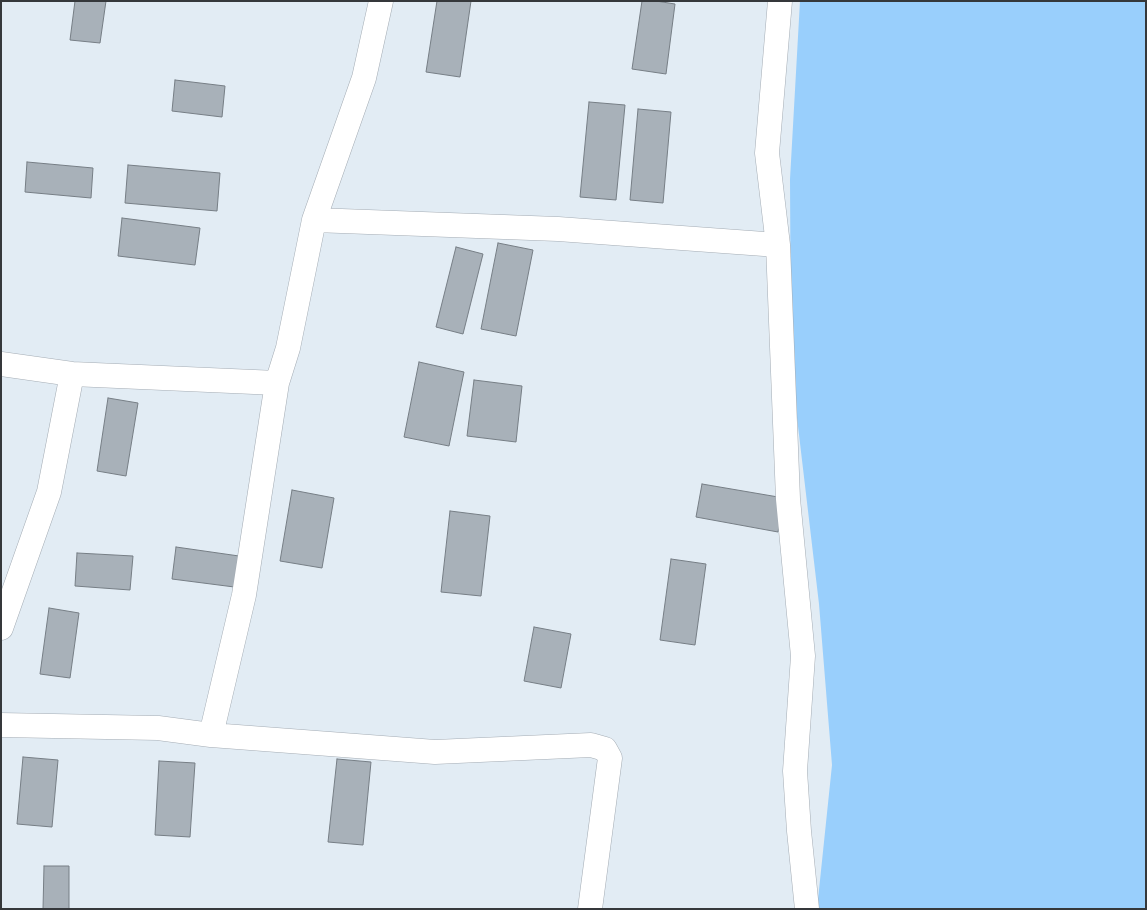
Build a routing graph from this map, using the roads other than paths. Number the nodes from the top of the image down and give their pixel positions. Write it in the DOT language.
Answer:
graph roads {
  1 [pos="381,1"];
  2 [pos="780,1"];
  3 [pos="314,220"];
  4 [pos="778,245"];
  5 [pos="1,364"];
  6 [pos="72,374"];
  7 [pos="277,384"];
  8 [pos="1,628"];
  9 [pos="1,725"];
  10 [pos="211,735"];
  11 [pos="590,909"];
  12 [pos="807,909"];
  1 -- 3 [label="street"];
  2 -- 4 [label="street"];
  3 -- 4 [label="street"];
  3 -- 7 [label="street"];
  4 -- 12 [label="street"];
  5 -- 6 [label="street"];
  6 -- 7 [label="street"];
  6 -- 8 [label="street"];
  7 -- 10 [label="street"];
  9 -- 10 [label="street"];
  10 -- 11 [label="street"];
}
